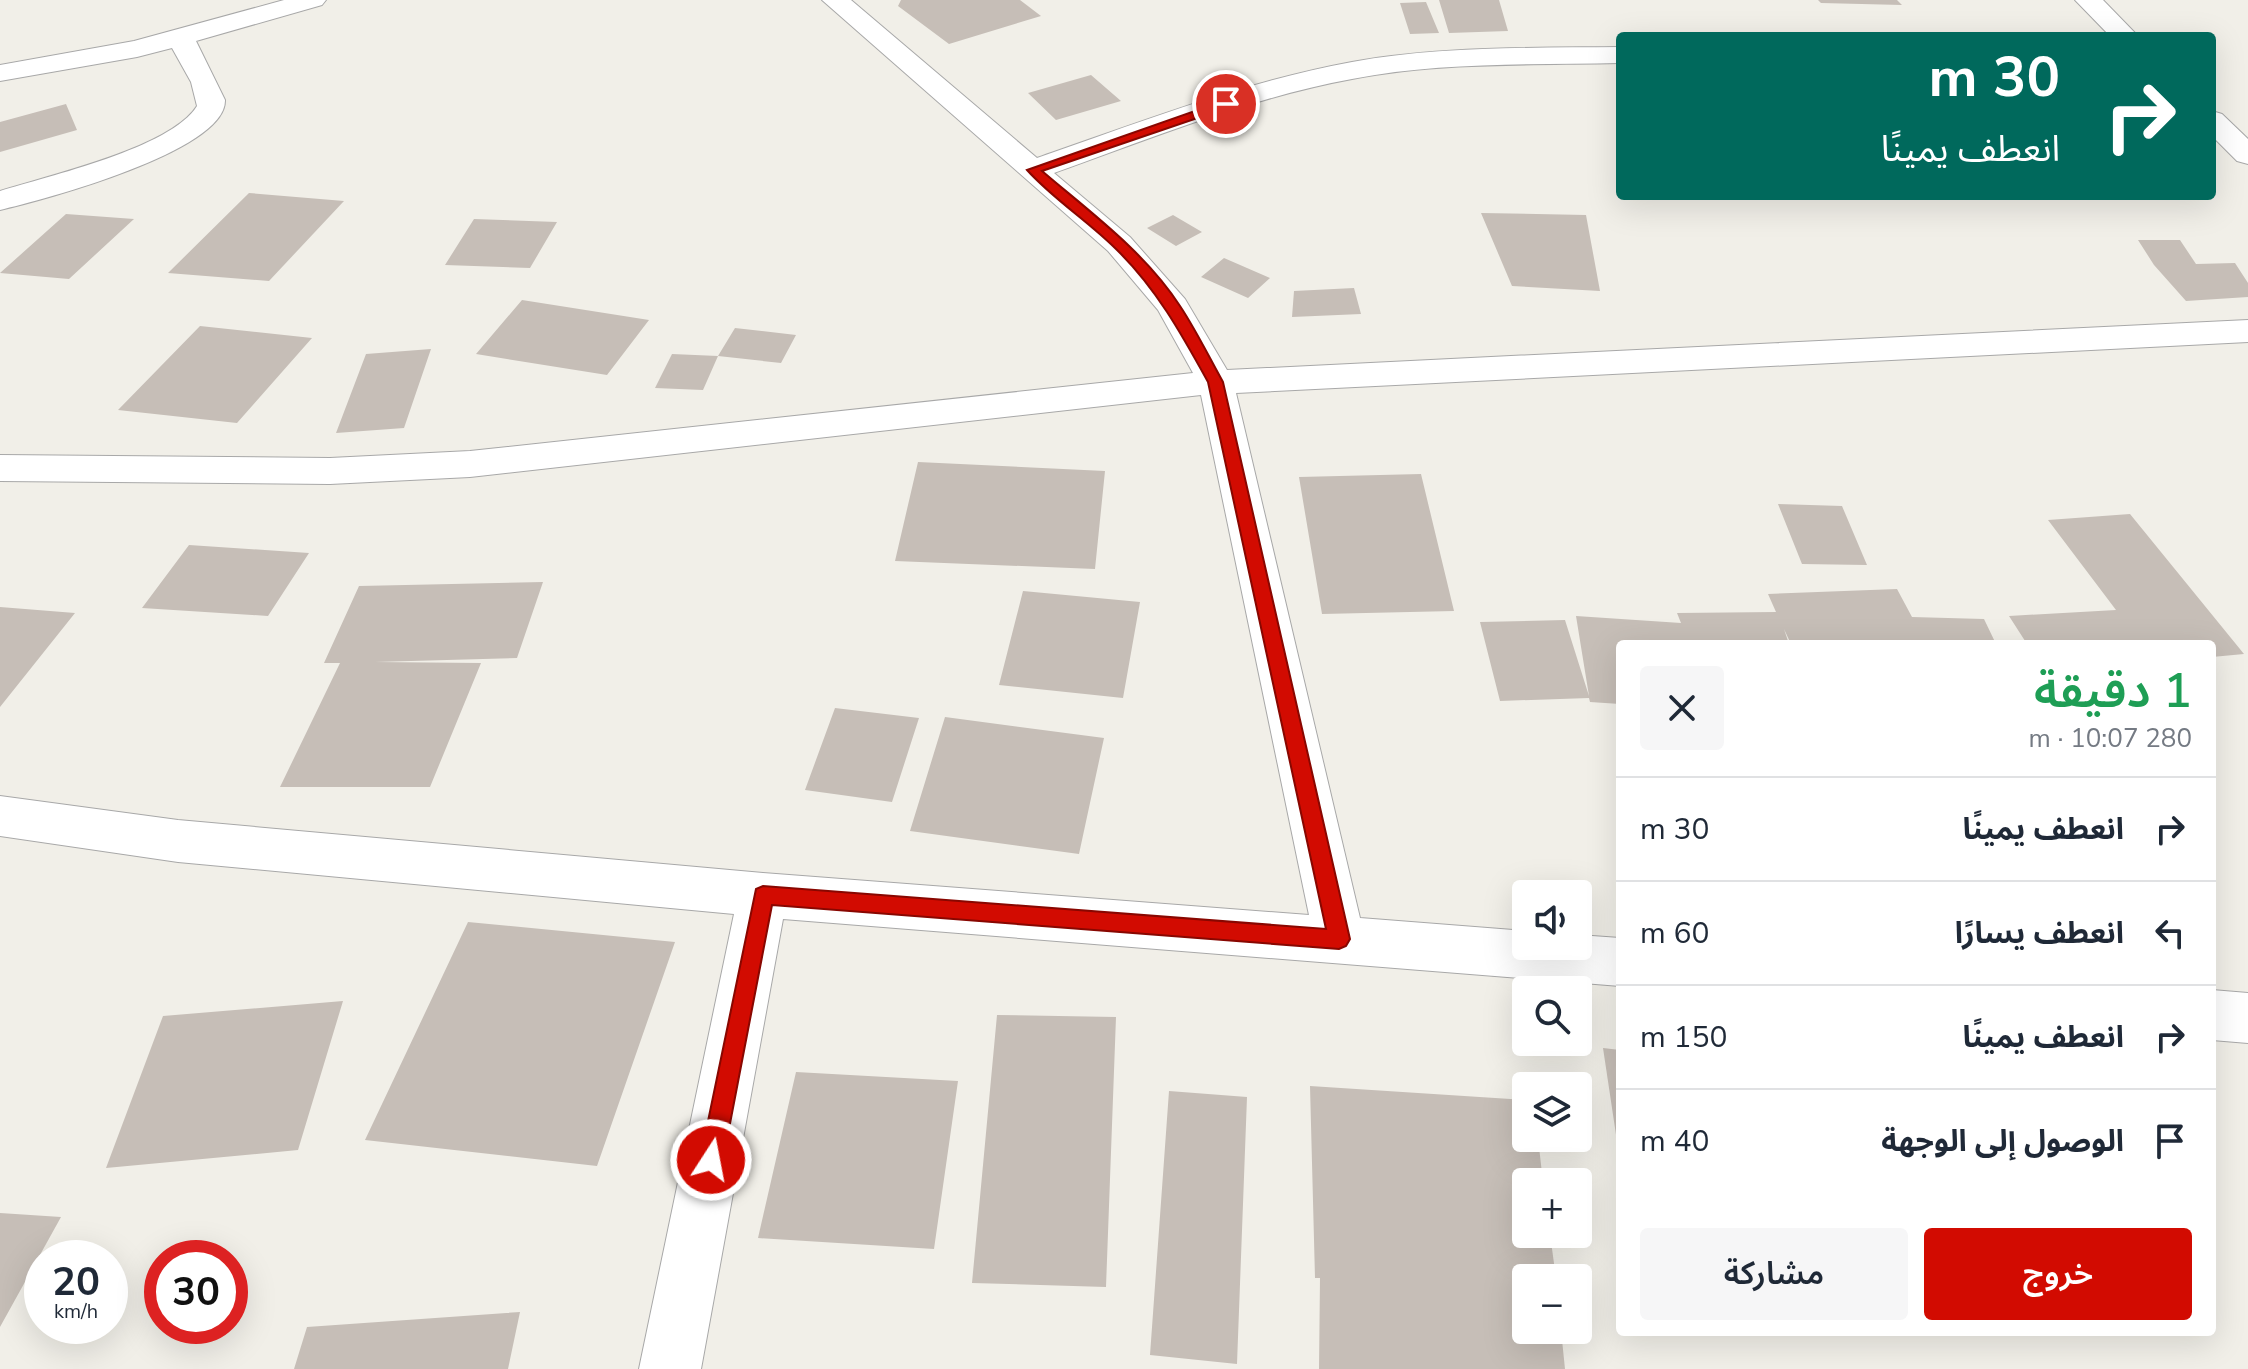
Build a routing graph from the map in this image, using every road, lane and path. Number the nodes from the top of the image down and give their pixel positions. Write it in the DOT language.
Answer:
graph roads {
  1 [pos="313,0"];
  2 [pos="835,0"];
  3 [pos="2088,0"];
  4 [pos="2121,32"];
  5 [pos="181,39"];
  6 [pos="1616,55"];
  7 [pos="0,73"];
  8 [pos="2216,124"];
  9 [pos="2248,155"];
  10 [pos="1033,170"];
  11 [pos="0,201"];
  12 [pos="2248,331"];
  13 [pos="1216,382"];
  14 [pos="0,468"];
  15 [pos="0,816"];
  16 [pos="763,895"];
  17 [pos="1339,939"];
  18 [pos="1616,962"];
  19 [pos="2216,1015"];
  20 [pos="2248,1018"];
  21 [pos="670,1369"];
  1 -- 5 [label="street"];
  2 -- 10 [label="street"];
  3 -- 4 [label="street"];
  5 -- 7 [label="street"];
  5 -- 11 [label="street"];
  6 -- 10 [label="street"];
  8 -- 9 [label="street"];
  10 -- 13 [label="street"];
  12 -- 13 [label="street"];
  13 -- 14 [label="street"];
  13 -- 17 [label="street"];
  15 -- 16 [label="street"];
  16 -- 17 [label="street"];
  16 -- 21 [label="street"];
  17 -- 18 [label="street"];
  19 -- 20 [label="street"];
}
